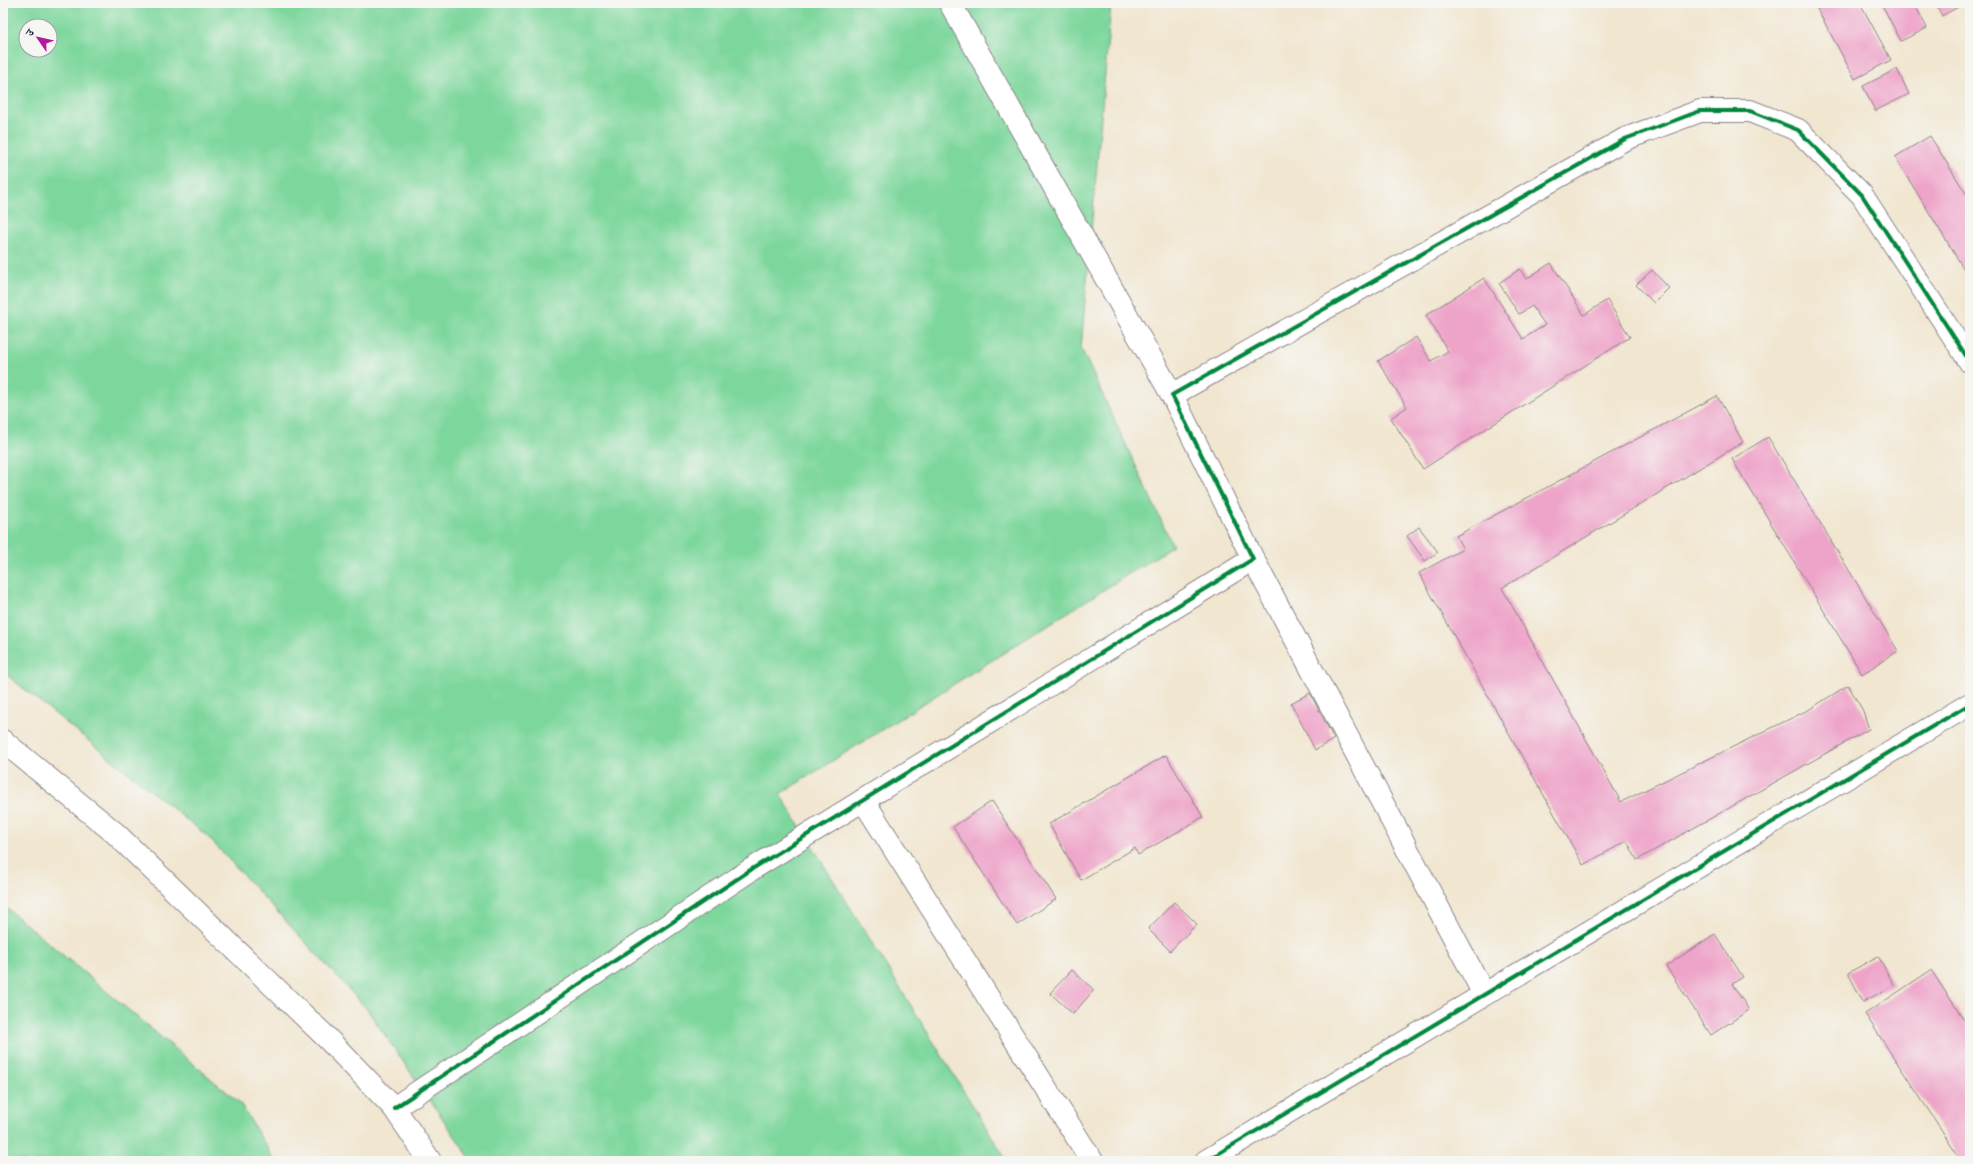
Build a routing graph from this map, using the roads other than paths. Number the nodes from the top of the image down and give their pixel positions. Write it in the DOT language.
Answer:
graph roads {
  1 [pos="950,3"];
  2 [pos="1970,360"];
  3 [pos="1172,395"];
  4 [pos="1253,559"];
  5 [pos="1970,704"];
  6 [pos="3,741"];
  7 [pos="863,800"];
  8 [pos="1484,994"];
  9 [pos="394,1108"];
  10 [pos="430,1161"];
  11 [pos="1092,1161"];
  12 [pos="1206,1161"];
  1 -- 3 [label="street"];
  2 -- 3 [label="street"];
  3 -- 4 [label="street"];
  4 -- 7 [label="street"];
  4 -- 8 [label="street"];
  5 -- 8 [label="street"];
  6 -- 9 [label="street"];
  7 -- 9 [label="street"];
  7 -- 11 [label="street"];
  8 -- 12 [label="street"];
  9 -- 10 [label="street"];
}
